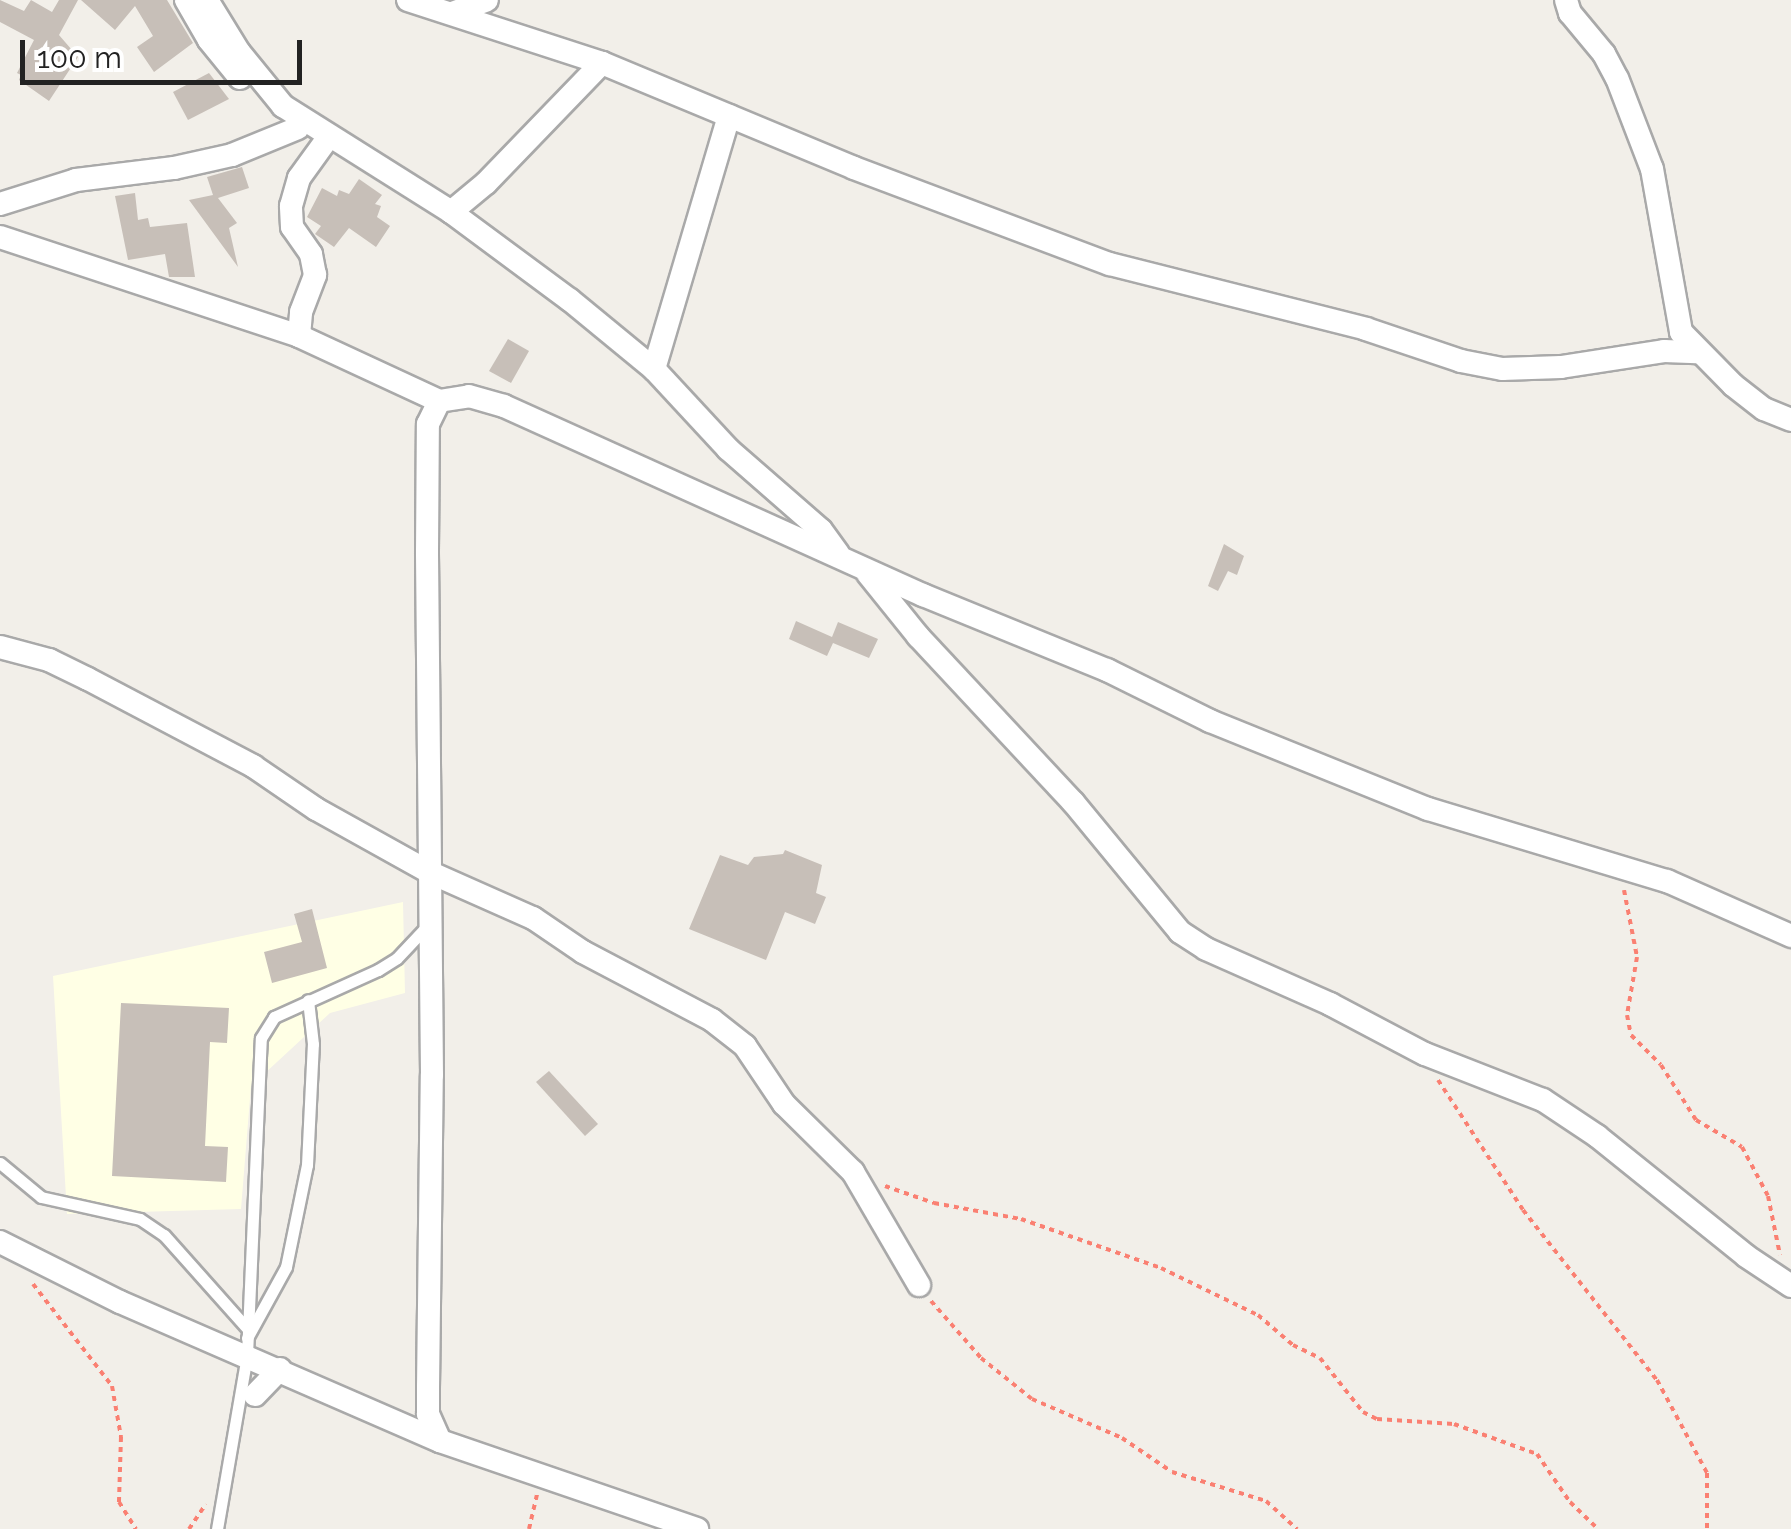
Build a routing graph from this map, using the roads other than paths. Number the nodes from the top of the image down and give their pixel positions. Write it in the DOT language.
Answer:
graph roads {
  1 [pos="186,0"];
  2 [pos="207,0"];
  3 [pos="408,0"];
  4 [pos="487,0"];
  5 [pos="1566,0"];
  6 [pos="452,13"];
  7 [pos="602,63"];
  8 [pos="729,116"];
  9 [pos="298,128"];
  10 [pos="325,142"];
  11 [pos="362,157"];
  12 [pos="0,204"];
  13 [pos="451,212"];
  14 [pos="0,237"];
  15 [pos="298,336"];
  16 [pos="1697,352"];
  17 [pos="654,369"];
  18 [pos="440,401"];
  19 [pos="1791,420"];
  20 [pos="840,556"];
  21 [pos="863,567"];
  22 [pos="0,647"];
  23 [pos="429,872"];
  24 [pos="427,926"];
  25 [pos="1791,936"];
  26 [pos="308,1000"];
  27 [pos="0,1163"];
  28 [pos="9,1247"];
  29 [pos="1788,1284"];
  30 [pos="919,1285"];
  31 [pos="247,1340"];
  32 [pos="280,1369"];
  33 [pos="428,1387"];
  34 [pos="254,1396"];
  35 [pos="399,1420"];
  36 [pos="440,1440"];
  37 [pos="218,1529"];
  38 [pos="697,1529"];
  1 -- 9 [label="street"];
  2 -- 11 [label="street"];
  3 -- 6 [label="street"];
  4 -- 6 [label="street"];
  5 -- 16 [label="street"];
  6 -- 7 [label="street"];
  7 -- 8 [label="street"];
  7 -- 13 [label="street"];
  8 -- 16 [label="street"];
  8 -- 17 [label="street"];
  9 -- 10 [label="street"];
  9 -- 12 [label="street"];
  10 -- 11 [label="street"];
  10 -- 15 [label="street"];
  11 -- 13 [label="street"];
  13 -- 17 [label="street"];
  14 -- 15 [label="street"];
  15 -- 18 [label="street"];
  16 -- 19 [label="street"];
  17 -- 20 [label="street"];
  18 -- 20 [label="street"];
  18 -- 23 [label="street"];
  20 -- 21 [label="street"];
  21 -- 25 [label="street"];
  21 -- 29 [label="street"];
  22 -- 23 [label="street"];
  23 -- 24 [label="street"];
  23 -- 30 [label="street"];
  24 -- 26 [label="lane"];
  24 -- 33 [label="street"];
  26 -- 31 [label="lane"];
  26 -- 31 [label="lane"];
  27 -- 31 [label="lane"];
  28 -- 31 [label="street"];
  31 -- 32 [label="street"];
  31 -- 37 [label="lane"];
  32 -- 34 [label="street"];
  32 -- 35 [label="street"];
  33 -- 35 [label="street"];
  33 -- 36 [label="street"];
  35 -- 36 [label="street"];
  36 -- 38 [label="street"];
}
